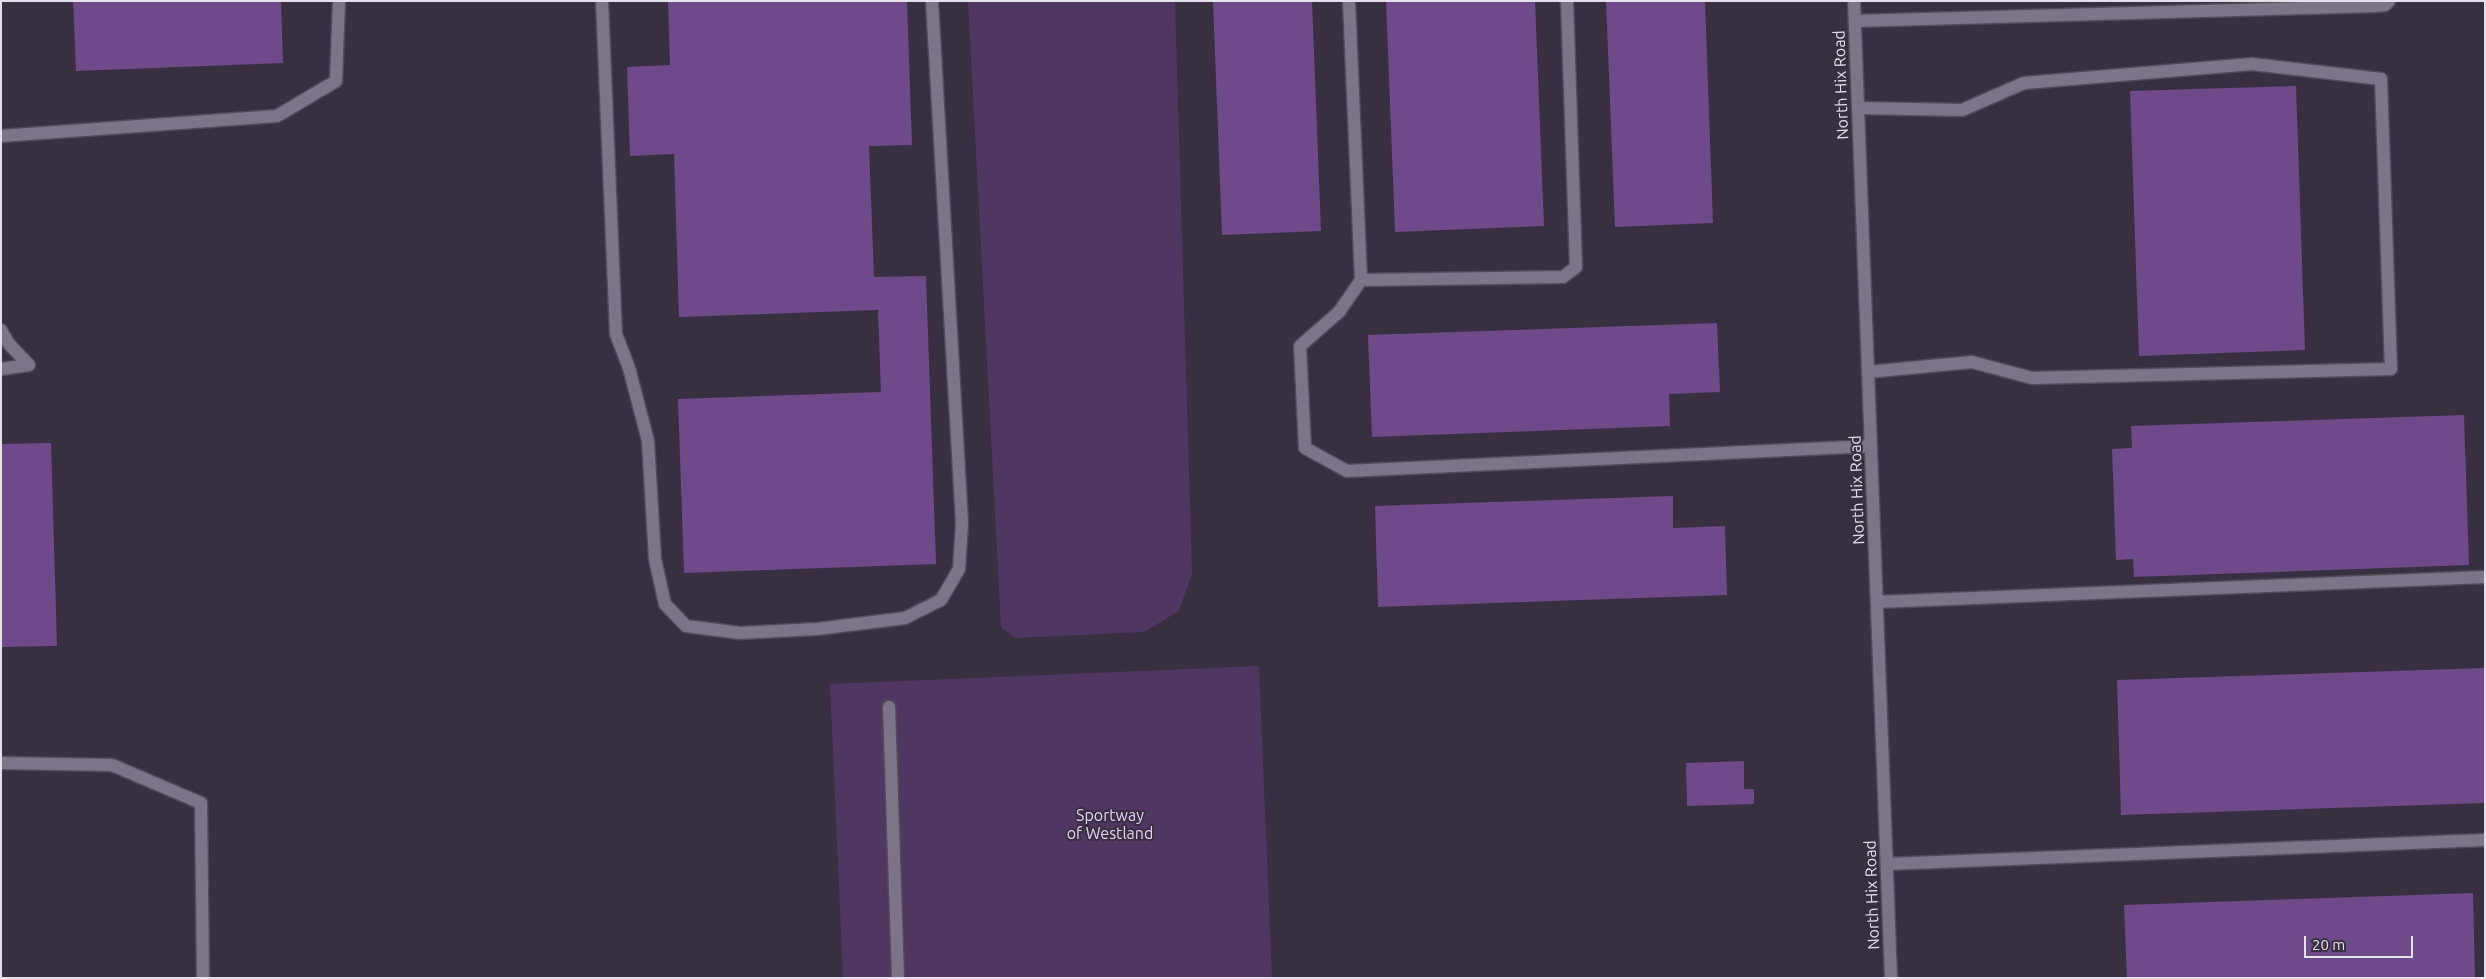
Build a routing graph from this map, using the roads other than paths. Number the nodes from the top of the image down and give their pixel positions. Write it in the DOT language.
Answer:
graph roads {
  1 [pos="339,1"];
  2 [pos="602,1"];
  3 [pos="932,1"];
  4 [pos="1350,1"];
  5 [pos="1567,1"];
  6 [pos="1854,1"];
  7 [pos="2389,1"];
  8 [pos="1855,21"];
  9 [pos="1859,108"];
  10 [pos="1,136"];
  11 [pos="1361,280"];
  12 [pos="1,330"];
  13 [pos="1,369"];
  14 [pos="1868,372"];
  15 [pos="1871,446"];
  16 [pos="2485,577"];
  17 [pos="1877,602"];
  18 [pos="889,707"];
  19 [pos="1,763"];
  20 [pos="2485,840"];
  21 [pos="1887,864"];
  22 [pos="203,978"];
  23 [pos="898,978"];
  24 [pos="1891,978"];
  1 -- 10 [label="street"];
  2 -- 3 [label="street"];
  4 -- 11 [label="street"];
  5 -- 11 [label="street"];
  6 -- 8 [label="street, North Hix Road"];
  7 -- 8 [label="street"];
  8 -- 9 [label="street, North Hix Road"];
  9 -- 14 [label="street, North Hix Road"];
  9 -- 14 [label="street"];
  11 -- 15 [label="street"];
  12 -- 13 [label="street"];
  14 -- 15 [label="street, North Hix Road"];
  15 -- 17 [label="street, North Hix Road"];
  16 -- 17 [label="street"];
  17 -- 21 [label="street, North Hix Road"];
  18 -- 23 [label="street"];
  19 -- 22 [label="street"];
  20 -- 21 [label="street"];
  21 -- 24 [label="street, North Hix Road"];
}
